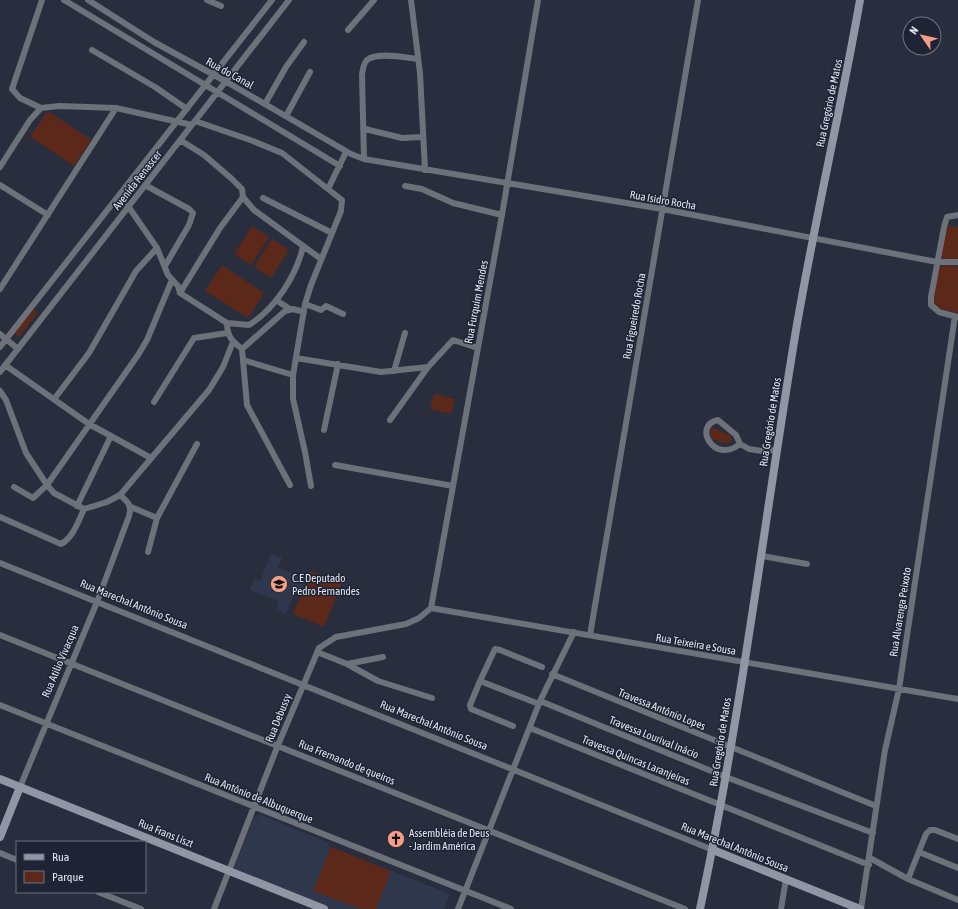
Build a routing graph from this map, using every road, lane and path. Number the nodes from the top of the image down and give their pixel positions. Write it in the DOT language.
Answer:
graph roads {
  1 [pos="42,0"];
  2 [pos="64,0"];
  3 [pos="88,0"];
  4 [pos="102,0"];
  5 [pos="207,0"];
  6 [pos="272,0"];
  7 [pos="289,0"];
  8 [pos="374,0"];
  9 [pos="411,0"];
  10 [pos="538,0"];
  11 [pos="698,0"];
  12 [pos="860,0"];
  13 [pos="98,6"];
  14 [pos="221,6"];
  15 [pos="348,30"];
  16 [pos="304,42"];
  17 [pos="92,50"];
  18 [pos="417,59"];
  19 [pos="310,72"];
  20 [pos="214,74"];
  21 [pos="225,81"];
  22 [pos="206,85"];
  23 [pos="217,92"];
  24 [pos="265,104"];
  25 [pos="42,108"];
  26 [pos="116,108"];
  27 [pos="188,109"];
  28 [pos="286,116"];
  29 [pos="178,121"];
  30 [pos="193,123"];
  31 [pos="364,129"];
  32 [pos="423,137"];
  33 [pos="180,140"];
  34 [pos="346,152"];
  35 [pos="364,159"];
  36 [pos="0,166"];
  37 [pos="340,166"];
  38 [pos="425,170"];
  39 [pos="508,183"];
  40 [pos="0,185"];
  41 [pos="145,185"];
  42 [pos="405,186"];
  43 [pos="328,189"];
  44 [pos="243,197"];
  45 [pos="263,198"];
  46 [pos="128,206"];
  47 [pos="662,210"];
  48 [pos="48,215"];
  49 [pos="502,215"];
  50 [pos="958,215"];
  51 [pos="332,232"];
  52 [pos="811,239"];
  53 [pos="304,247"];
  54 [pos="157,248"];
  55 [pos="320,259"];
  56 [pos="937,262"];
  57 [pos="958,262"];
  58 [pos="165,266"];
  59 [pos="172,280"];
  60 [pos="0,289"];
  61 [pos="180,294"];
  62 [pos="276,300"];
  63 [pos="305,304"];
  64 [pos="290,309"];
  65 [pos="304,312"];
  66 [pos="343,314"];
  67 [pos="956,317"];
  68 [pos="227,323"];
  69 [pos="227,333"];
  70 [pos="405,333"];
  71 [pos="0,334"];
  72 [pos="6,339"];
  73 [pos="233,342"];
  74 [pos="0,347"];
  75 [pos="478,348"];
  76 [pos="18,349"];
  77 [pos="242,349"];
  78 [pos="296,358"];
  79 [pos="243,360"];
  80 [pos="338,364"];
  81 [pos="5,365"];
  82 [pos="428,367"];
  83 [pos="394,371"];
  84 [pos="0,372"];
  85 [pos="293,375"];
  86 [pos="0,391"];
  87 [pos="55,398"];
  88 [pos="154,402"];
  89 [pos="390,420"];
  90 [pos="90,424"];
  91 [pos="324,430"];
  92 [pos="111,436"];
  93 [pos="197,444"];
  94 [pos="740,444"];
  95 [pos="776,450"];
  96 [pos="151,458"];
  97 [pos="335,465"];
  98 [pos="47,485"];
  99 [pos="290,485"];
  100 [pos="310,486"];
  101 [pos="453,486"];
  102 [pos="14,487"];
  103 [pos="120,495"];
  104 [pos="77,506"];
  105 [pos="131,507"];
  106 [pos="84,508"];
  107 [pos="0,517"];
  108 [pos="157,518"];
  109 [pos="148,552"];
  110 [pos="762,556"];
  111 [pos="0,563"];
  112 [pos="807,564"];
  113 [pos="97,602"];
  114 [pos="431,608"];
  115 [pos="574,632"];
  116 [pos="0,635"];
  117 [pos="590,635"];
  118 [pos="317,652"];
  119 [pos="383,657"];
  120 [pos="744,662"];
  121 [pos="71,664"];
  122 [pos="347,664"];
  123 [pos="542,666"];
  124 [pos="552,674"];
  125 [pos="480,681"];
  126 [pos="303,684"];
  127 [pos="898,688"];
  128 [pos="432,698"];
  129 [pos="958,699"];
  130 [pos="540,703"];
  131 [pos="0,705"];
  132 [pos="46,724"];
  133 [pos="513,726"];
  134 [pos="530,728"];
  135 [pos="278,745"];
  136 [pos="731,748"];
  137 [pos="515,769"];
  138 [pos="726,777"];
  139 [pos="0,779"];
  140 [pos="20,787"];
  141 [pos="721,804"];
  142 [pos="876,806"];
  143 [pos="254,807"];
  144 [pos="490,831"];
  145 [pos="873,833"];
  146 [pos="0,837"];
  147 [pos="958,839"];
  148 [pos="713,850"];
  149 [pos="919,852"];
  150 [pos="0,853"];
  151 [pos="870,858"];
  152 [pos="16,860"];
  153 [pos="869,865"];
  154 [pos="958,868"];
  155 [pos="229,871"];
  156 [pos="786,879"];
  157 [pos="908,879"];
  158 [pos="466,892"];
  159 [pos="101,893"];
  160 [pos="958,900"];
  161 [pos="141,909"];
  162 [pos="214,909"];
  163 [pos="324,909"];
  164 [pos="458,909"];
  165 [pos="511,909"];
  166 [pos="685,909"];
  167 [pos="700,909"];
  168 [pos="781,909"];
  169 [pos="860,909"];
  1 -- 25 [label="street"];
  2 -- 22 [label="street"];
  3 -- 13 [label="street, Rua do Canal"];
  4 -- 13 [label="street"];
  5 -- 14 [label="street"];
  6 -- 20 [label="street, Avenida Renascer"];
  7 -- 21 [label="street, Avenida Renascer"];
  8 -- 15 [label="street"];
  9 -- 18 [label="street"];
  10 -- 39 [label="street, Rua Furquim Mendes"];
  11 -- 47 [label="street, Rua Figueiredo Rocha"];
  12 -- 52 [label="street, Rua Gregório de Matos"];
  13 -- 20 [label="street, Rua do Canal"];
  16 -- 24 [label="street"];
  17 -- 27 [label="street"];
  18 -- 31 [label="street"];
  18 -- 32 [label="street"];
  19 -- 28 [label="street"];
  20 -- 21 [label="street, Rua do Canal"];
  20 -- 22 [label="street, Avenida Renascer"];
  21 -- 23 [label="street, Avenida Renascer"];
  21 -- 24 [label="street, Rua do Canal"];
  22 -- 23 [label="street"];
  22 -- 27 [label="street, Avenida Renascer"];
  23 -- 30 [label="street, Avenida Renascer"];
  23 -- 37 [label="street"];
  24 -- 28 [label="street, Rua do Canal"];
  25 -- 26 [label="street"];
  25 -- 36 [label="street"];
  26 -- 29 [label="street"];
  26 -- 48 [label="street"];
  27 -- 29 [label="street, Avenida Renascer"];
  28 -- 34 [label="street, Rua do Canal"];
  29 -- 30 [label="street"];
  29 -- 72 [label="street, Avenida Renascer"];
  30 -- 33 [label="street, Avenida Renascer"];
  30 -- 43 [label="street"];
  31 -- 32 [label="street"];
  31 -- 35 [label="street"];
  32 -- 38 [label="street"];
  33 -- 41 [label="street, Avenida Renascer"];
  33 -- 44 [label="street"];
  34 -- 35 [label="street, Rua do Canal"];
  34 -- 37 [label="street"];
  35 -- 38 [label="street, Rua Isidro Rocha"];
  37 -- 43 [label="street"];
  38 -- 39 [label="street, Rua Isidro Rocha"];
  39 -- 47 [label="street, Rua Isidro Rocha"];
  39 -- 49 [label="street, Rua Furquim Mendes"];
  40 -- 48 [label="street"];
  41 -- 46 [label="street, Avenida Renascer"];
  41 -- 58 [label="street"];
  42 -- 49 [label="street"];
  43 -- 51 [label="street"];
  44 -- 53 [label="street"];
  44 -- 61 [label="street"];
  45 -- 51 [label="street"];
  46 -- 54 [label="street"];
  46 -- 76 [label="street, Avenida Renascer"];
  47 -- 52 [label="street, Rua Isidro Rocha"];
  47 -- 117 [label="street, Rua Figueiredo Rocha"];
  48 -- 60 [label="street"];
  49 -- 75 [label="street, Rua Furquim Mendes"];
  50 -- 56 [label="street"];
  51 -- 55 [label="street"];
  52 -- 56 [label="street, Rua Isidro Rocha"];
  52 -- 95 [label="street, Rua Gregório de Matos"];
  53 -- 55 [label="street"];
  53 -- 62 [label="street"];
  54 -- 58 [label="street"];
  54 -- 87 [label="street"];
  55 -- 63 [label="street"];
  56 -- 57 [label="street, Rua Isidro Rocha"];
  56 -- 67 [label="street"];
  58 -- 59 [label="street"];
  59 -- 61 [label="street"];
  59 -- 90 [label="street"];
  61 -- 68 [label="street"];
  62 -- 64 [label="street"];
  62 -- 68 [label="street"];
  63 -- 65 [label="street"];
  63 -- 66 [label="street"];
  64 -- 65 [label="street"];
  64 -- 77 [label="street"];
  65 -- 78 [label="street"];
  67 -- 127 [label="street, Rua Alvarenga Peixoto"];
  68 -- 69 [label="street"];
  69 -- 73 [label="street"];
  69 -- 88 [label="street"];
  70 -- 83 [label="street"];
  71 -- 72 [label="street"];
  72 -- 74 [label="street, Avenida Renascer"];
  72 -- 76 [label="street"];
  73 -- 77 [label="street"];
  73 -- 96 [label="street"];
  75 -- 82 [label="street"];
  75 -- 101 [label="street, Rua Furquim Mendes"];
  76 -- 81 [label="street, Avenida Renascer"];
  77 -- 79 [label="street"];
  78 -- 80 [label="street"];
  78 -- 85 [label="street"];
  79 -- 85 [label="street"];
  79 -- 99 [label="street"];
  80 -- 83 [label="street"];
  80 -- 91 [label="street"];
  81 -- 84 [label="street, Avenida Renascer"];
  81 -- 87 [label="street"];
  82 -- 83 [label="street"];
  82 -- 89 [label="street"];
  85 -- 100 [label="street"];
  86 -- 98 [label="street"];
  87 -- 90 [label="street"];
  90 -- 92 [label="street"];
  90 -- 98 [label="street"];
  92 -- 96 [label="street"];
  92 -- 104 [label="street"];
  93 -- 108 [label="street"];
  94 -- 94 [label="street"];
  94 -- 95 [label="street"];
  95 -- 110 [label="street, Rua Gregório de Matos"];
  96 -- 103 [label="street"];
  97 -- 101 [label="street"];
  98 -- 102 [label="street"];
  98 -- 104 [label="street"];
  101 -- 114 [label="street, Rua Furquim Mendes"];
  103 -- 105 [label="street"];
  103 -- 106 [label="street"];
  104 -- 106 [label="street"];
  105 -- 108 [label="street"];
  105 -- 113 [label="street, Rua Atilio Vivacqua"];
  106 -- 107 [label="street"];
  108 -- 109 [label="street"];
  110 -- 112 [label="street"];
  110 -- 120 [label="street, Rua Gregório de Matos"];
  111 -- 113 [label="street, Rua Marechal Antônio Sousa"];
  113 -- 121 [label="street, Rua Atilio Vivacqua"];
  113 -- 126 [label="street, Rua Marechal Antônio Sousa"];
  114 -- 115 [label="street, Rua Teixeira e Sousa"];
  114 -- 118 [label="street, Rua Debussy"];
  115 -- 117 [label="street, Rua Teixeira e Sousa"];
  115 -- 124 [label="street"];
  116 -- 121 [label="street, Rua Frernando de queiros"];
  117 -- 120 [label="street, Rua Teixeira e Sousa"];
  118 -- 122 [label="street"];
  118 -- 126 [label="street, Rua Debussy"];
  119 -- 122 [label="street"];
  120 -- 127 [label="street, Rua Teixeira e Sousa"];
  120 -- 136 [label="street, Rua Gregório de Matos"];
  121 -- 132 [label="street, Rua Atilio Vivacqua"];
  121 -- 135 [label="street, Rua Frernando de queiros"];
  122 -- 128 [label="street"];
  123 -- 125 [label="street"];
  124 -- 130 [label="street"];
  124 -- 136 [label="street, Travessa Antônio Lopes"];
  125 -- 130 [label="street, Travessa Lourival Inácio"];
  125 -- 133 [label="street"];
  126 -- 135 [label="street, Rua Debussy"];
  126 -- 137 [label="street, Rua Marechal Antônio Sousa"];
  127 -- 129 [label="street, Rua Teixeira e Sousa"];
  127 -- 142 [label="street, Rua Alvarenga Peixoto"];
  130 -- 134 [label="street"];
  130 -- 138 [label="street, Travessa Lourival Inácio"];
  131 -- 132 [label="street, Rua Antônio de Albuquerque"];
  132 -- 140 [label="street, Rua Atilio Vivacqua"];
  132 -- 143 [label="street, Rua Antônio de Albuquerque"];
  134 -- 137 [label="street"];
  134 -- 141 [label="street, Travessa Quincas Laranjeiras"];
  135 -- 143 [label="street, Rua Debussy"];
  135 -- 144 [label="street, Rua Frernando de queiros"];
  136 -- 138 [label="street, Rua Gregório de Matos"];
  136 -- 142 [label="street, Travessa Antônio Lopes"];
  137 -- 144 [label="street"];
  137 -- 148 [label="street, Rua Marechal Antônio Sousa"];
  138 -- 141 [label="street, Rua Gregório de Matos"];
  138 -- 145 [label="street, Travessa Lourival Inácio"];
  139 -- 140 [label="street, Rua Frans Liszt"];
  140 -- 146 [label="street, Rua Atilio Vivacqua"];
  140 -- 155 [label="street, Rua Frans Liszt"];
  141 -- 148 [label="street, Rua Gregório de Matos"];
  141 -- 153 [label="street, Travessa Quincas Laranjeiras"];
  142 -- 145 [label="street, Rua Alvarenga Peixoto"];
  143 -- 155 [label="street, Rua Debussy"];
  143 -- 158 [label="street, Rua Antônio de Albuquerque"];
  144 -- 158 [label="street"];
  144 -- 166 [label="street, Rua Frernando de queiros"];
  145 -- 151 [label="street, Rua Alvarenga Peixoto"];
  147 -- 149 [label="street"];
  148 -- 156 [label="street, Rua Marechal Antônio Sousa"];
  148 -- 167 [label="street, Rua Gregório de Matos"];
  149 -- 154 [label="street"];
  149 -- 157 [label="street"];
  150 -- 152 [label="street"];
  151 -- 153 [label="street, Rua Alvarenga Peixoto"];
  151 -- 157 [label="street"];
  153 -- 169 [label="street, Rua Alvarenga Peixoto"];
  155 -- 162 [label="street, Rua Debussy"];
  155 -- 163 [label="street, Rua Frans Liszt"];
  156 -- 168 [label="street"];
  156 -- 169 [label="street, Rua Marechal Antônio Sousa"];
  157 -- 160 [label="street"];
  158 -- 164 [label="street"];
  158 -- 165 [label="street, Rua Antônio de Albuquerque"];
  159 -- 161 [label="street"];
}
